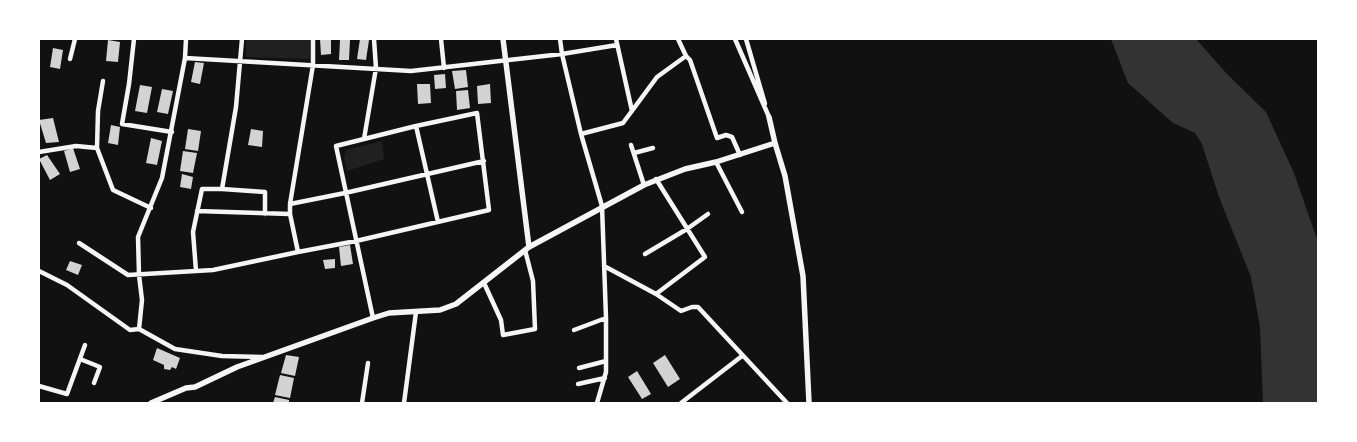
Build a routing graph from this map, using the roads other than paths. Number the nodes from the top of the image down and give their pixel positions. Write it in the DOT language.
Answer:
graph roads {
  1 [pos="75,39"];
  2 [pos="134,39"];
  3 [pos="186,39"];
  4 [pos="242,39"];
  5 [pos="313,39"];
  6 [pos="374,39"];
  7 [pos="441,39"];
  8 [pos="503,39"];
  9 [pos="560,39"];
  10 [pos="616,39"];
  11 [pos="678,39"];
  12 [pos="735,39"];
  13 [pos="746,39"];
  14 [pos="617,45"];
  15 [pos="562,54"];
  16 [pos="686,56"];
  17 [pos="185,58"];
  18 [pos="70,59"];
  19 [pos="241,61"];
  20 [pos="506,61"];
  21 [pos="314,64"];
  22 [pos="376,68"];
  23 [pos="444,68"];
  24 [pos="103,81"];
  25 [pos="632,111"];
  26 [pos="769,117"];
  27 [pos="416,126"];
  28 [pos="172,132"];
  29 [pos="581,134"];
  30 [pos="364,139"];
  31 [pos="775,143"];
  32 [pos="631,145"];
  33 [pos="97,148"];
  34 [pos="653,148"];
  35 [pos="39,152"];
  36 [pos="634,152"];
  37 [pos="740,155"];
  38 [pos="484,160"];
  39 [pos="716,162"];
  40 [pos="427,174"];
  41 [pos="656,179"];
  42 [pos="644,184"];
  43 [pos="222,189"];
  44 [pos="345,193"];
  45 [pos="290,204"];
  46 [pos="602,206"];
  47 [pos="151,208"];
  48 [pos="197,212"];
  49 [pos="742,212"];
  50 [pos="265,214"];
  51 [pos="290,214"];
  52 [pos="708,214"];
  53 [pos="438,222"];
  54 [pos="687,229"];
  55 [pos="356,240"];
  56 [pos="79,243"];
  57 [pos="527,248"];
  58 [pos="298,252"];
  59 [pos="645,254"];
  60 [pos="604,266"];
  61 [pos="39,271"];
  62 [pos="196,271"];
  63 [pos="139,275"];
  64 [pos="484,283"];
  65 [pos="656,294"];
  66 [pos="416,312"];
  67 [pos="373,318"];
  68 [pos="606,318"];
  69 [pos="139,329"];
  70 [pos="574,330"];
  71 [pos="85,345"];
  72 [pos="742,356"];
  73 [pos="265,357"];
  74 [pos="80,359"];
  75 [pos="606,361"];
  76 [pos="368,364"];
  77 [pos="579,368"];
  78 [pos="604,378"];
  79 [pos="94,383"];
  80 [pos="578,384"];
  81 [pos="39,386"];
  82 [pos="687,398"];
  83 [pos="152,403"];
  84 [pos="362,403"];
  85 [pos="404,403"];
  86 [pos="597,403"];
  87 [pos="681,403"];
  88 [pos="692,403"];
  89 [pos="787,403"];
  90 [pos="809,403"];
  1 -- 18 [label="street"];
  2 -- 28 [label="street"];
  3 -- 17 [label="street"];
  4 -- 19 [label="street"];
  5 -- 21 [label="street"];
  6 -- 22 [label="street"];
  7 -- 23 [label="street"];
  8 -- 20 [label="street"];
  9 -- 15 [label="street"];
  10 -- 14 [label="street"];
  11 -- 16 [label="street"];
  12 -- 26 [label="street"];
  13 -- 26 [label="street"];
  14 -- 15 [label="street"];
  14 -- 25 [label="street"];
  15 -- 20 [label="street"];
  15 -- 29 [label="street"];
  16 -- 25 [label="street"];
  16 -- 37 [label="street"];
  17 -- 19 [label="street"];
  17 -- 28 [label="street"];
  19 -- 21 [label="street"];
  19 -- 43 [label="street"];
  20 -- 23 [label="street"];
  20 -- 57 [label="street"];
  21 -- 22 [label="street"];
  21 -- 45 [label="street"];
  22 -- 23 [label="street"];
  22 -- 30 [label="street"];
  24 -- 33 [label="street"];
  25 -- 29 [label="street"];
  26 -- 31 [label="street"];
  27 -- 30 [label="street"];
  27 -- 38 [label="street"];
  27 -- 40 [label="street"];
  28 -- 47 [label="street"];
  29 -- 46 [label="street"];
  30 -- 44 [label="street"];
  31 -- 37 [label="street"];
  31 -- 90 [label="street"];
  32 -- 36 [label="street"];
  33 -- 35 [label="street"];
  33 -- 47 [label="street"];
  34 -- 36 [label="street"];
  36 -- 42 [label="street"];
  37 -- 39 [label="street"];
  38 -- 40 [label="street"];
  38 -- 53 [label="street"];
  39 -- 41 [label="street"];
  39 -- 49 [label="street"];
  40 -- 44 [label="street"];
  40 -- 53 [label="street"];
  41 -- 42 [label="street"];
  41 -- 54 [label="street"];
  42 -- 46 [label="street"];
  43 -- 48 [label="street"];
  43 -- 50 [label="street"];
  44 -- 45 [label="street"];
  44 -- 55 [label="street"];
  45 -- 51 [label="street"];
  46 -- 57 [label="street"];
  46 -- 60 [label="street"];
  47 -- 63 [label="street"];
  48 -- 50 [label="street"];
  48 -- 62 [label="street"];
  50 -- 51 [label="street"];
  51 -- 58 [label="street"];
  52 -- 54 [label="street"];
  53 -- 55 [label="street"];
  54 -- 59 [label="street"];
  54 -- 65 [label="street"];
  55 -- 58 [label="street"];
  55 -- 67 [label="street"];
  56 -- 63 [label="street"];
  57 -- 64 [label="street"];
  57 -- 64 [label="street"];
  58 -- 62 [label="street"];
  60 -- 65 [label="street"];
  60 -- 68 [label="street"];
  61 -- 69 [label="street"];
  62 -- 63 [label="street"];
  63 -- 69 [label="street"];
  64 -- 66 [label="street"];
  65 -- 72 [label="street"];
  66 -- 67 [label="street"];
  66 -- 85 [label="street"];
  67 -- 73 [label="street"];
  68 -- 70 [label="street"];
  68 -- 75 [label="street"];
  69 -- 73 [label="street"];
  71 -- 74 [label="street"];
  72 -- 82 [label="street"];
  72 -- 89 [label="street"];
  73 -- 83 [label="street"];
  74 -- 79 [label="street"];
  74 -- 81 [label="street"];
  75 -- 77 [label="street"];
  75 -- 78 [label="street"];
  76 -- 84 [label="street"];
  78 -- 80 [label="street"];
  78 -- 86 [label="street"];
  82 -- 87 [label="street"];
  82 -- 88 [label="street"];
}
